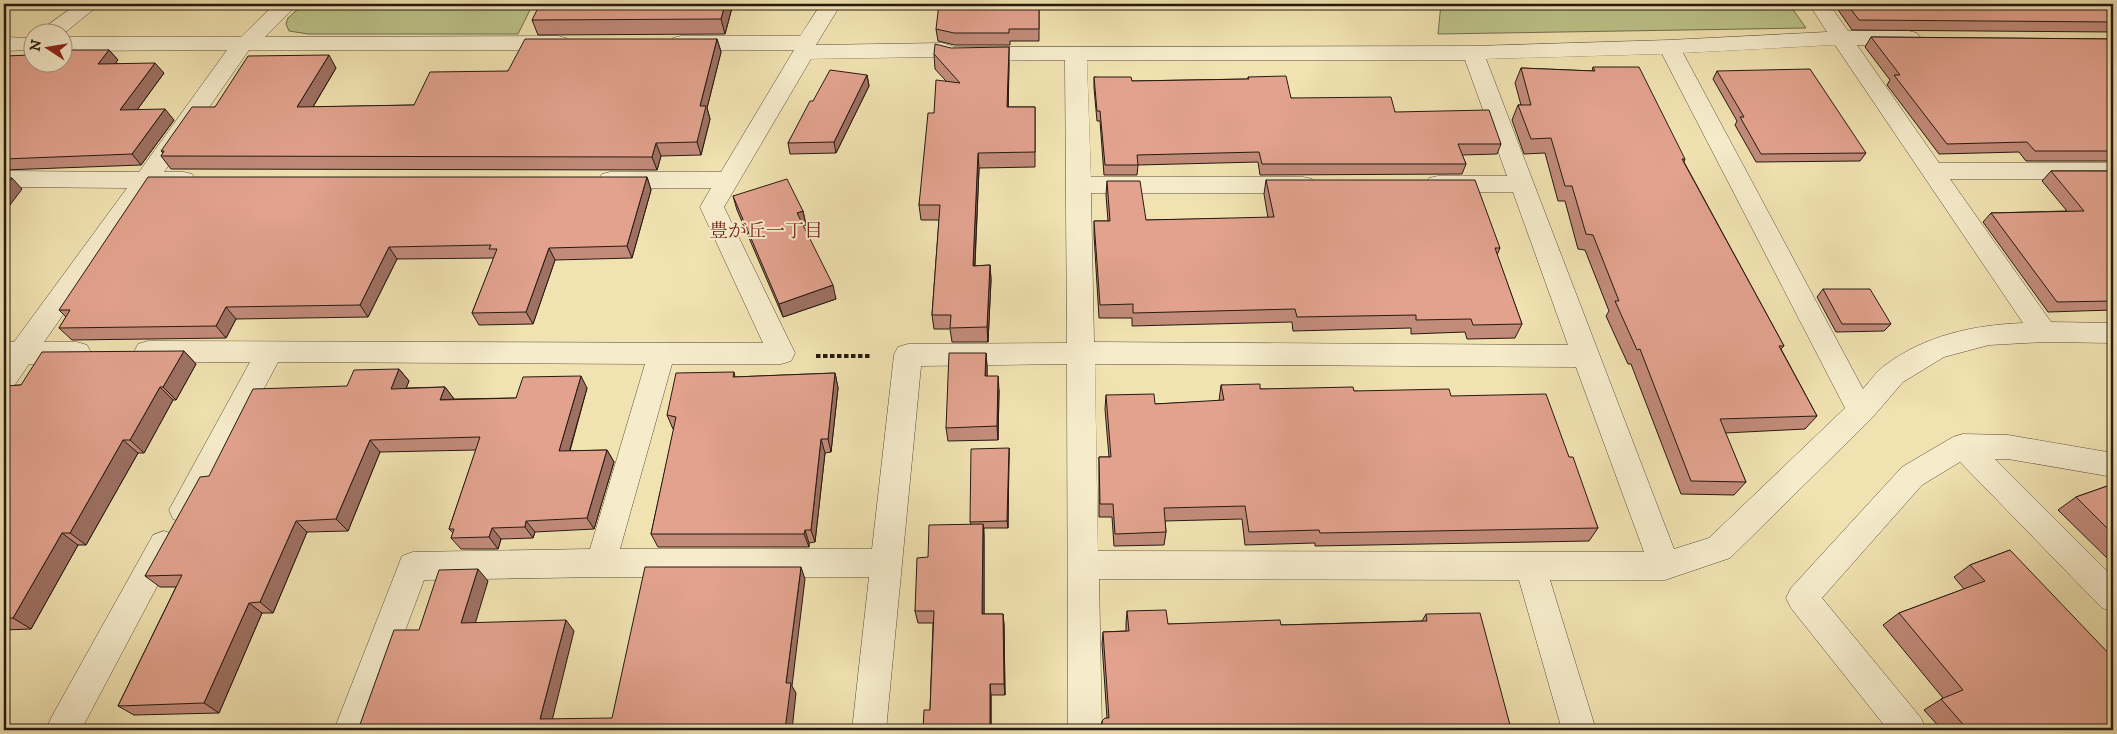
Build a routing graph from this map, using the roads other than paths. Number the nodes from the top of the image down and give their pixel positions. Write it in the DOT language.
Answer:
graph roads {
  1 [pos="90,4"];
  2 [pos="288,4"];
  3 [pos="831,4"];
  4 [pos="1818,4"];
  5 [pos="66,22"];
  6 [pos="1842,38"];
  7 [pos="1930,39"];
  8 [pos="245,43"];
  9 [pos="577,43"];
  10 [pos="656,43"];
  11 [pos="4,44"];
  12 [pos="22,44"];
  13 [pos="72,44"];
  14 [pos="805,47"];
  15 [pos="1669,47"];
  16 [pos="1076,53"];
  17 [pos="1473,53"];
  18 [pos="1933,171"];
  19 [pos="2113,171"];
  20 [pos="4,179"];
  21 [pos="146,180"];
  22 [pos="205,180"];
  23 [pos="590,180"];
  24 [pos="728,180"];
  25 [pos="1522,184"];
  26 [pos="1325,185"];
  27 [pos="1414,185"];
  28 [pos="1079,186"];
  29 [pos="2044,332"];
  30 [pos="2113,333"];
  31 [pos="270,351"];
  32 [pos="13,353"];
  33 [pos="1081,353"];
  34 [pos="662,355"];
  35 [pos="1586,356"];
  36 [pos="4,378"];
  37 [pos="1862,411"];
  38 [pos="1963,446"];
  39 [pos="2113,465"];
  40 [pos="601,562"];
  41 [pos="886,563"];
  42 [pos="1082,565"];
  43 [pos="1530,565"];
  44 [pos="1666,566"];
  45 [pos="2113,598"];
  46 [pos="63,730"];
  47 [pos="351,730"];
  48 [pos="869,730"];
  49 [pos="1085,730"];
  50 [pos="1578,730"];
  51 [pos="1909,730"];
  1 -- 5 [label="street"];
  2 -- 8 [label="street"];
  3 -- 14 [label="street"];
  4 -- 6 [label="street"];
  6 -- 7 [label="street"];
  6 -- 15 [label="street"];
  6 -- 18 [label="street"];
  8 -- 9 [label="street"];
  8 -- 13 [label="street"];
  8 -- 21 [label="street"];
  10 -- 14 [label="street"];
  11 -- 12 [label="street"];
  14 -- 16 [label="street"];
  14 -- 24 [label="street"];
  15 -- 17 [label="street"];
  15 -- 37 [label="street"];
  16 -- 17 [label="street"];
  16 -- 28 [label="street"];
  17 -- 25 [label="street"];
  18 -- 19 [label="street"];
  18 -- 29 [label="street"];
  20 -- 21 [label="street"];
  21 -- 22 [label="street"];
  21 -- 32 [label="street"];
  23 -- 24 [label="street"];
  24 -- 34 [label="street"];
  25 -- 27 [label="street"];
  25 -- 35 [label="street"];
  26 -- 28 [label="street"];
  28 -- 33 [label="street"];
  29 -- 30 [label="street"];
  29 -- 37 [label="street"];
  31 -- 32 [label="street"];
  31 -- 34 [label="street"];
  31 -- 46 [label="street"];
  32 -- 36 [label="street"];
  33 -- 35 [label="street"];
  33 -- 41 [label="street"];
  33 -- 42 [label="street"];
  34 -- 40 [label="street"];
  35 -- 44 [label="street"];
  37 -- 44 [label="street"];
  38 -- 39 [label="street"];
  38 -- 45 [label="street"];
  38 -- 51 [label="street"];
  40 -- 41 [label="street"];
  40 -- 47 [label="street"];
  41 -- 48 [label="street"];
  42 -- 43 [label="street"];
  42 -- 49 [label="street"];
  43 -- 44 [label="street"];
  43 -- 50 [label="street"];
}
